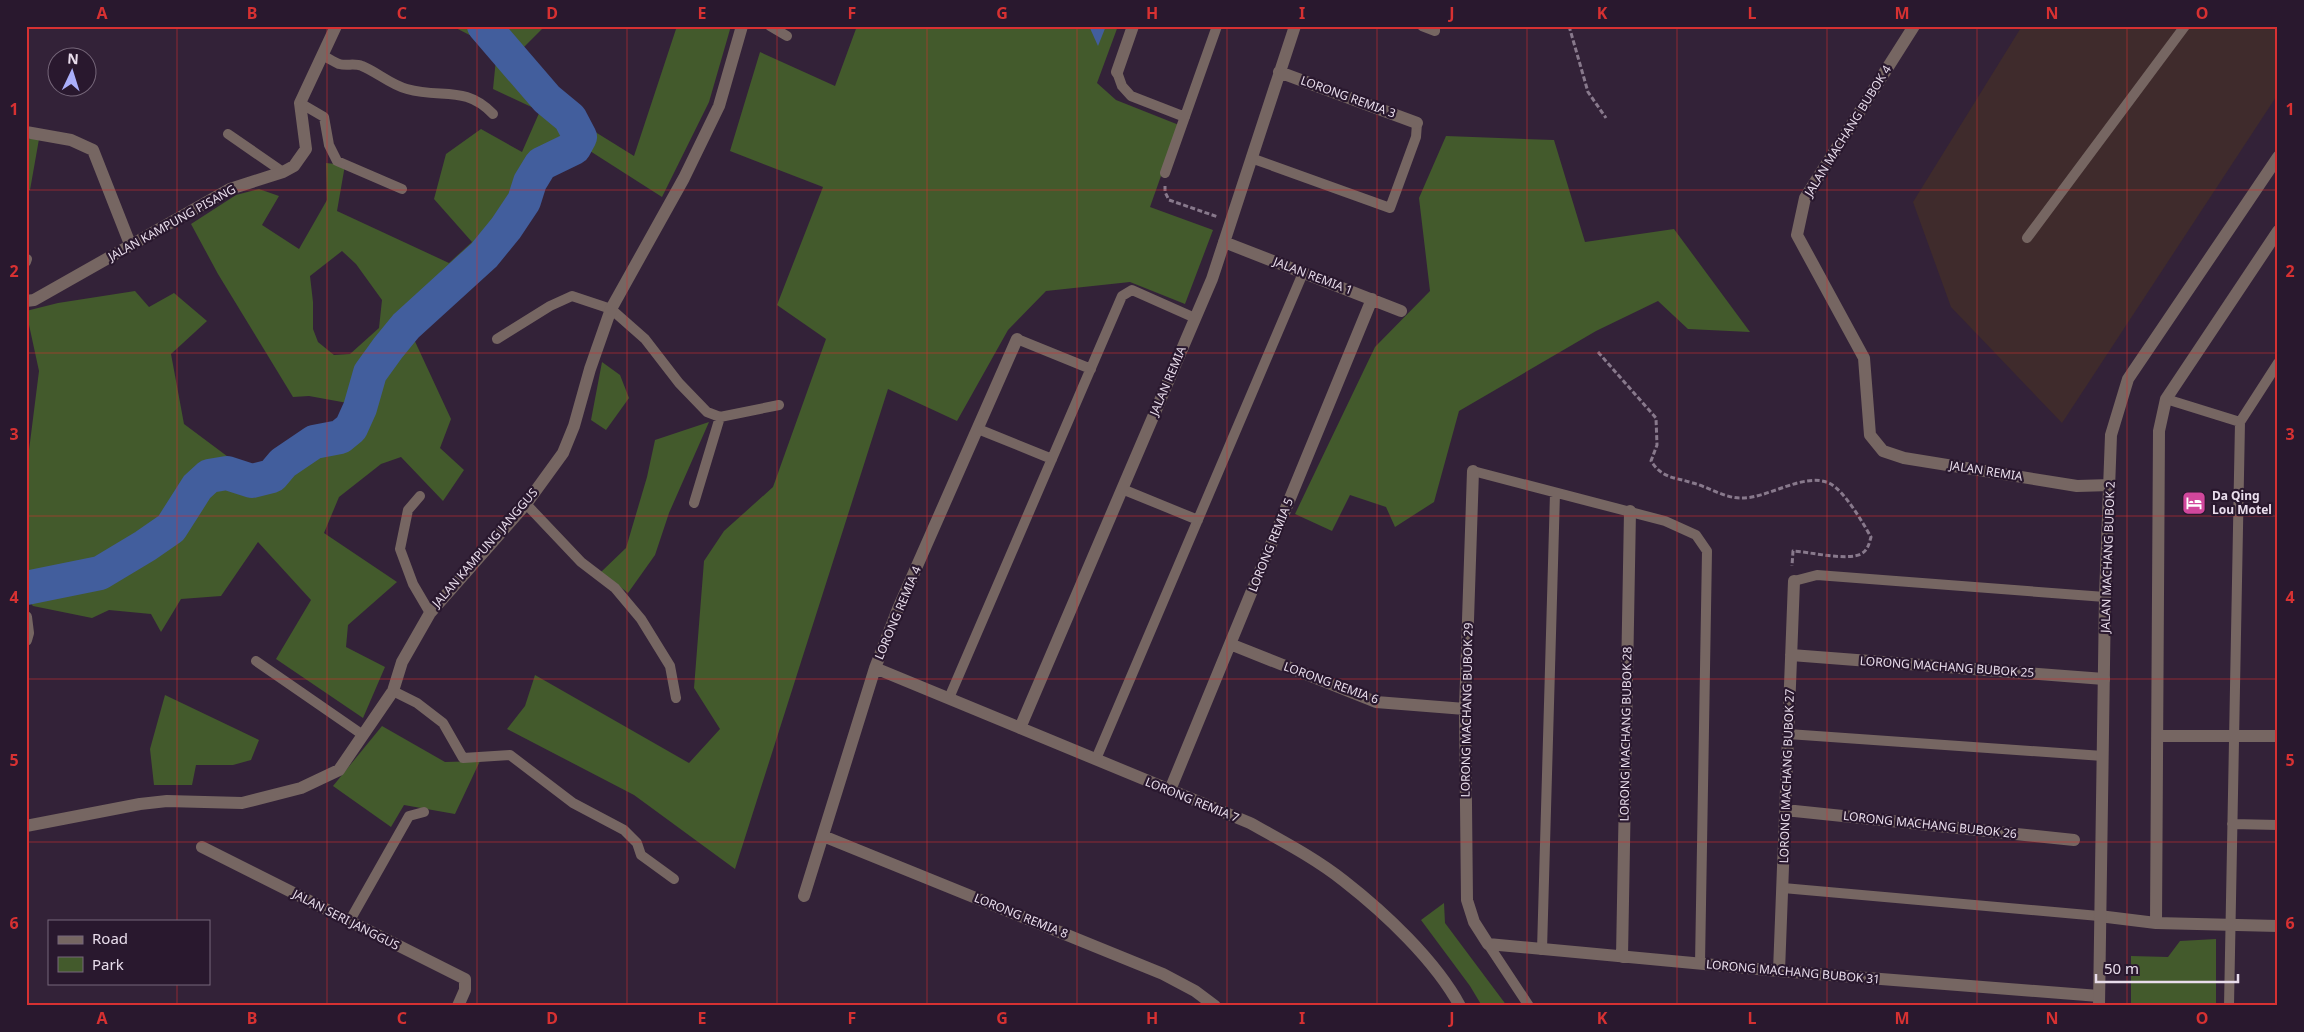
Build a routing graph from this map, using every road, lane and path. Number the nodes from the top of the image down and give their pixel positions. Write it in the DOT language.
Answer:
graph roads {
  1 [pos="336,26"];
  2 [pos="742,26"];
  3 [pos="770,26"];
  4 [pos="1133,26"];
  5 [pos="1217,26"];
  6 [pos="1295,26"];
  7 [pos="1422,26"];
  8 [pos="1434,26"];
  9 [pos="1569,26"];
  10 [pos="1914,26"];
  11 [pos="2185,26"];
  12 [pos="787,36"];
  13 [pos="322,55"];
  14 [pos="1117,72"];
  15 [pos="1279,72"];
  16 [pos="300,103"];
  17 [pos="493,114"];
  18 [pos="1185,117"];
  19 [pos="1606,118"];
  20 [pos="1417,123"];
  21 [pos="26,132"];
  22 [pos="228,134"];
  23 [pos="2278,157"];
  24 [pos="1251,158"];
  25 [pos="283,172"];
  26 [pos="1165,173"];
  27 [pos="402,189"];
  28 [pos="1230,221"];
  29 [pos="2278,231"];
  30 [pos="2027,238"];
  31 [pos="1224,242"];
  32 [pos="130,244"];
  33 [pos="1303,273"];
  34 [pos="1372,299"];
  35 [pos="26,302"];
  36 [pos="611,308"];
  37 [pos="1401,311"];
  38 [pos="1195,318"];
  39 [pos="497,339"];
  40 [pos="1017,339"];
  41 [pos="1598,352"];
  42 [pos="2278,363"];
  43 [pos="1091,369"];
  44 [pos="2166,399"];
  45 [pos="778,405"];
  46 [pos="720,417"];
  47 [pos="2240,422"];
  48 [pos="978,429"];
  49 [pos="1870,435"];
  50 [pos="1052,460"];
  51 [pos="1473,472"];
  52 [pos="2111,485"];
  53 [pos="1122,489"];
  54 [pos="1555,493"];
  55 [pos="420,496"];
  56 [pos="694,503"];
  57 [pos="526,504"];
  58 [pos="1630,511"];
  59 [pos="1198,520"];
  60 [pos="1794,581"];
  61 [pos="2105,597"];
  62 [pos="430,613"];
  63 [pos="26,617"];
  64 [pos="26,640"];
  65 [pos="1230,644"];
  66 [pos="1791,655"];
  67 [pos="256,661"];
  68 [pos="875,668"];
  69 [pos="2104,679"];
  70 [pos="393,691"];
  71 [pos="676,698"];
  72 [pos="948,698"];
  73 [pos="1465,709"];
  74 [pos="1020,728"];
  75 [pos="1788,734"];
  76 [pos="363,735"];
  77 [pos="2158,736"];
  78 [pos="2234,736"];
  79 [pos="2278,736"];
  80 [pos="2103,756"];
  81 [pos="1096,759"];
  82 [pos="1170,790"];
  83 [pos="1785,810"];
  84 [pos="424,812"];
  85 [pos="2232,824"];
  86 [pos="2278,825"];
  87 [pos="26,826"];
  88 [pos="823,836"];
  89 [pos="2074,840"];
  90 [pos="202,847"];
  91 [pos="674,879"];
  92 [pos="1783,888"];
  93 [pos="804,896"];
  94 [pos="2099,916"];
  95 [pos="349,922"];
  96 [pos="2156,923"];
  97 [pos="2230,926"];
  98 [pos="2278,926"];
  99 [pos="1488,944"];
  100 [pos="1542,950"];
  101 [pos="1622,957"];
  102 [pos="1700,964"];
  103 [pos="1779,972"];
  104 [pos="2099,1001"];
  105 [pos="458,1006"];
  106 [pos="1215,1006"];
  107 [pos="1460,1006"];
  108 [pos="1529,1006"];
  109 [pos="2229,1006"];
  1 -- 13 [label="street"];
  2 -- 36 [label="street, JALAN KAMPUNG JANGGUS"];
  3 -- 12 [label="lane"];
  4 -- 14 [label="street"];
  5 -- 18 [label="lane"];
  6 -- 15 [label="street, JALAN REMIA"];
  7 -- 8 [label="lane"];
  9 -- 19 [label="path"];
  10 -- 49 [label="street, JALAN MACHANG BUBOK 4"];
  11 -- 30 [label="lane"];
  13 -- 16 [label="street"];
  13 -- 17 [label="lane"];
  14 -- 18 [label="lane"];
  15 -- 20 [label="street, LORONG REMIA 3"];
  15 -- 24 [label="street, JALAN REMIA"];
  16 -- 25 [label="street, JALAN KAMPUNG PISANG"];
  16 -- 27 [label="lane"];
  18 -- 26 [label="lane"];
  20 -- 24 [label="lane"];
  21 -- 32 [label="street"];
  22 -- 25 [label="lane"];
  23 -- 52 [label="street, JALAN MACHANG BUBOK 2"];
  24 -- 28 [label="street, JALAN REMIA"];
  25 -- 32 [label="street, JALAN KAMPUNG PISANG"];
  26 -- 28 [label="path"];
  28 -- 31 [label="street, JALAN REMIA"];
  29 -- 44 [label="street"];
  31 -- 33 [label="street, JALAN REMIA 1"];
  31 -- 38 [label="street, JALAN REMIA"];
  32 -- 35 [label="street, JALAN KAMPUNG PISANG"];
  33 -- 34 [label="street, JALAN REMIA 1"];
  33 -- 59 [label="lane"];
  34 -- 37 [label="street, JALAN REMIA 1"];
  34 -- 65 [label="street, LORONG REMIA 5"];
  36 -- 39 [label="lane"];
  36 -- 46 [label="lane"];
  36 -- 57 [label="street, JALAN KAMPUNG JANGGUS"];
  38 -- 43 [label="lane"];
  38 -- 53 [label="street, JALAN REMIA"];
  40 -- 43 [label="lane"];
  40 -- 48 [label="street, LORONG REMIA 4"];
  41 -- 60 [label="path"];
  42 -- 47 [label="lane"];
  43 -- 50 [label="lane"];
  44 -- 47 [label="lane"];
  44 -- 77 [label="street"];
  45 -- 46 [label="lane"];
  46 -- 56 [label="lane"];
  47 -- 78 [label="lane"];
  48 -- 50 [label="lane"];
  48 -- 68 [label="street, LORONG REMIA 4"];
  49 -- 52 [label="street, JALAN REMIA"];
  50 -- 72 [label="lane"];
  51 -- 54 [label="lane"];
  51 -- 73 [label="street, LORONG MACHANG BUBOK 29"];
  52 -- 61 [label="street, JALAN MACHANG BUBOK 2"];
  53 -- 59 [label="lane"];
  53 -- 74 [label="street, JALAN REMIA"];
  54 -- 58 [label="lane"];
  54 -- 100 [label="lane"];
  55 -- 62 [label="lane"];
  57 -- 62 [label="street, JALAN KAMPUNG JANGGUS"];
  57 -- 71 [label="lane"];
  58 -- 101 [label="street, LORONG MACHANG BUBOK 28"];
  58 -- 102 [label="lane"];
  59 -- 81 [label="lane"];
  60 -- 61 [label="lane"];
  60 -- 66 [label="street, LORONG MACHANG BUBOK 27"];
  61 -- 69 [label="street, JALAN MACHANG BUBOK 2"];
  62 -- 70 [label="street, JALAN KAMPUNG JANGGUS"];
  63 -- 64 [label="street"];
  65 -- 73 [label="street, LORONG REMIA 6"];
  65 -- 82 [label="street, LORONG REMIA 5"];
  66 -- 69 [label="street, LORONG MACHANG BUBOK 25"];
  66 -- 75 [label="street, LORONG MACHANG BUBOK 27"];
  67 -- 76 [label="lane"];
  68 -- 72 [label="street, LORONG REMIA 7"];
  68 -- 88 [label="street, LORONG REMIA 4"];
  69 -- 80 [label="street, JALAN MACHANG BUBOK 2"];
  70 -- 76 [label="street, JALAN KAMPUNG JANGGUS"];
  70 -- 91 [label="lane"];
  72 -- 74 [label="street, LORONG REMIA 7"];
  73 -- 99 [label="street, LORONG MACHANG BUBOK 29"];
  74 -- 81 [label="street, LORONG REMIA 7"];
  75 -- 80 [label="lane"];
  75 -- 83 [label="street, LORONG MACHANG BUBOK 27"];
  76 -- 87 [label="street, JALAN KAMPUNG JANGGUS"];
  77 -- 78 [label="street"];
  77 -- 96 [label="street"];
  78 -- 79 [label="street"];
  78 -- 85 [label="lane"];
  80 -- 94 [label="street, JALAN MACHANG BUBOK 2"];
  81 -- 82 [label="street, LORONG REMIA 7"];
  82 -- 107 [label="street, LORONG REMIA 7"];
  83 -- 89 [label="street, LORONG MACHANG BUBOK 26"];
  83 -- 92 [label="street, LORONG MACHANG BUBOK 27"];
  84 -- 95 [label="lane"];
  85 -- 86 [label="lane"];
  85 -- 97 [label="lane"];
  88 -- 93 [label="street, LORONG REMIA 4"];
  88 -- 106 [label="street, LORONG REMIA 8"];
  90 -- 95 [label="street, JALAN SERI JANGGUS"];
  92 -- 94 [label="lane"];
  92 -- 103 [label="street, LORONG MACHANG BUBOK 27"];
  94 -- 96 [label="street"];
  94 -- 104 [label="street, JALAN MACHANG BUBOK 2"];
  95 -- 105 [label="street, JALAN SERI JANGGUS"];
  96 -- 97 [label="street"];
  97 -- 98 [label="street"];
  97 -- 109 [label="lane"];
  99 -- 100 [label="street, LORONG MACHANG BUBOK 31"];
  99 -- 108 [label="lane"];
  100 -- 101 [label="street, LORONG MACHANG BUBOK 31"];
  101 -- 102 [label="street, LORONG MACHANG BUBOK 31"];
  102 -- 103 [label="street, LORONG MACHANG BUBOK 31"];
  103 -- 104 [label="street, LORONG MACHANG BUBOK 31"];
}
